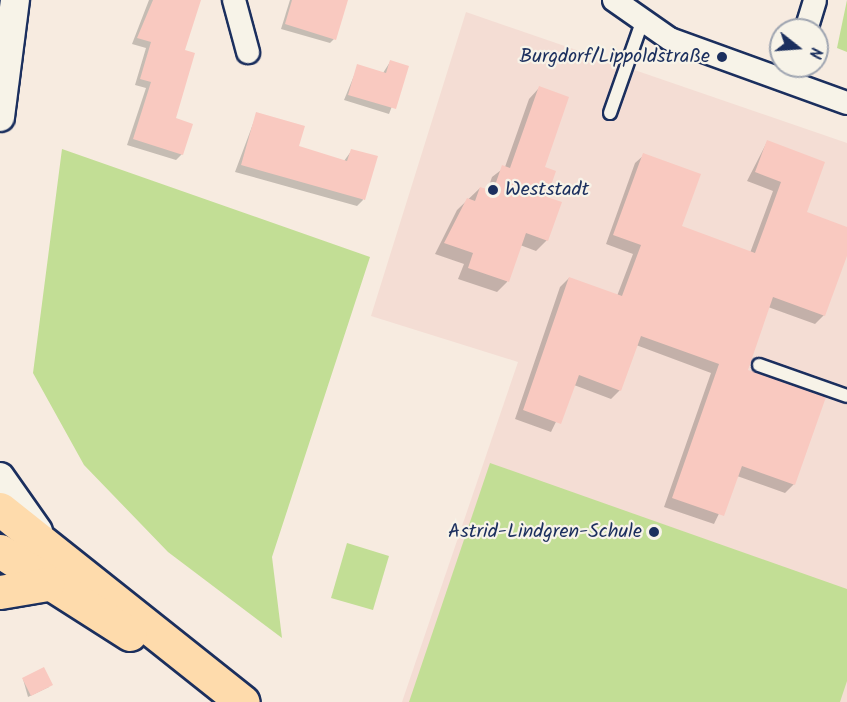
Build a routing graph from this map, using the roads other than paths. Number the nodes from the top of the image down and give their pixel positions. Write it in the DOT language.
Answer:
graph roads {
  1 [pos="15,0"];
  2 [pos="234,0"];
  3 [pos="614,0"];
  4 [pos="815,0"];
  5 [pos="810,18"];
  6 [pos="642,22"];
  7 [pos="9,42"];
  8 [pos="248,52"];
  9 [pos="769,66"];
  10 [pos="799,78"];
  11 [pos="0,79"];
  12 [pos="847,103"];
  13 [pos="610,113"];
  14 [pos="0,117"];
  15 [pos="759,365"];
  16 [pos="847,396"];
  17 [pos="0,477"];
  18 [pos="0,509"];
  19 [pos="52,549"];
  20 [pos="0,551"];
  21 [pos="47,584"];
  22 [pos="0,592"];
  23 [pos="214,681"];
  24 [pos="243,702"];
  1 -- 7 [label="street"];
  2 -- 8 [label="street"];
  3 -- 6 [label="street"];
  4 -- 5 [label="street"];
  6 -- 9 [label="street"];
  6 -- 13 [label="lane"];
  7 -- 11 [label="street"];
  7 -- 14 [label="street"];
  10 -- 12 [label="street"];
  15 -- 16 [label="lane"];
  17 -- 19 [label="street"];
  18 -- 19 [label="main road"];
  19 -- 23 [label="main road"];
  20 -- 21 [label="main road"];
  21 -- 22 [label="main road"];
  21 -- 23 [label="main road"];
  23 -- 24 [label="main road"];
}
